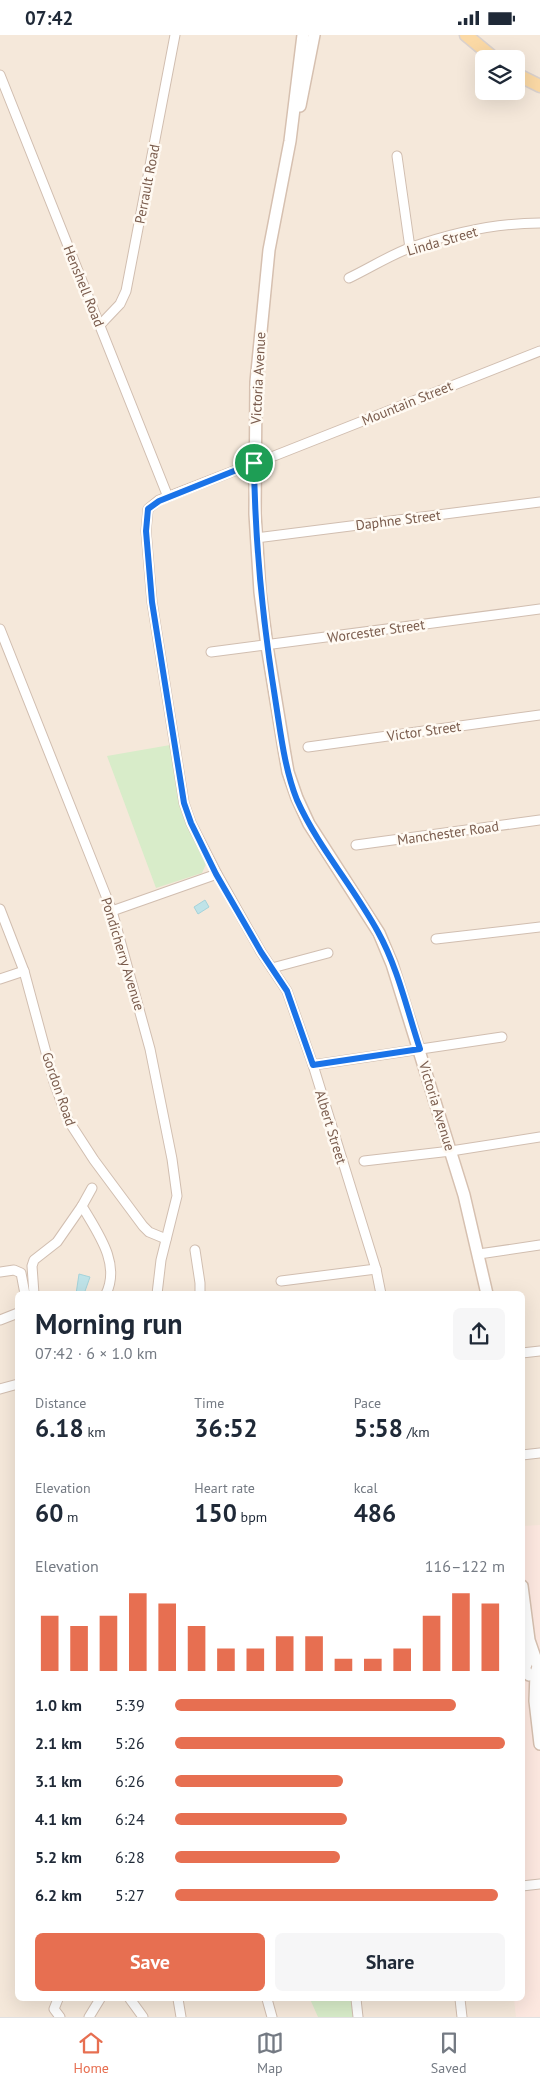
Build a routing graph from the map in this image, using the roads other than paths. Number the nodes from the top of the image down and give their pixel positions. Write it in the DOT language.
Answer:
graph roads {
  1 [pos="175,35"];
  2 [pos="303,35"];
  3 [pos="314,35"];
  4 [pos="466,35"];
  5 [pos="484,50"];
  6 [pos="0,75"];
  7 [pos="525,78"];
  8 [pos="540,86"];
  9 [pos="290,141"];
  10 [pos="397,156"];
  11 [pos="540,223"];
  12 [pos="410,248"];
  13 [pos="350,278"];
  14 [pos="100,325"];
  15 [pos="540,351"];
  16 [pos="274,456"];
  17 [pos="254,463"];
  18 [pos="168,497"];
  19 [pos="540,502"];
  20 [pos="256,538"];
  21 [pos="540,609"];
  22 [pos="0,629"];
  23 [pos="267,646"];
  24 [pos="212,652"];
  25 [pos="540,715"];
  26 [pos="308,747"];
  27 [pos="540,820"];
  28 [pos="356,845"];
  29 [pos="216,874"];
  30 [pos="0,909"];
  31 [pos="112,911"];
  32 [pos="540,927"];
  33 [pos="436,939"];
  34 [pos="328,953"];
  35 [pos="272,968"];
  36 [pos="24,971"];
  37 [pos="0,979"];
  38 [pos="502,1037"];
  39 [pos="420,1049"];
  40 [pos="313,1065"];
  41 [pos="540,1137"];
  42 [pos="451,1151"];
  43 [pos="364,1161"];
  44 [pos="92,1188"];
  45 [pos="82,1206"];
  46 [pos="166,1239"];
  47 [pos="540,1245"];
  48 [pos="195,1250"];
  49 [pos="479,1254"];
  50 [pos="376,1269"];
  51 [pos="0,1272"];
  52 [pos="281,1281"];
  53 [pos="24,1291"];
  54 [pos="34,1291"];
  55 [pos="107,1291"];
  56 [pos="157,1291"];
  57 [pos="200,1291"];
  58 [pos="381,1291"];
  59 [pos="486,1291"];
  60 [pos="15,1314"];
  61 [pos="0,1320"];
  62 [pos="540,1351"];
  63 [pos="525,1353"];
  64 [pos="15,1385"];
  65 [pos="0,1389"];
  66 [pos="540,1453"];
  67 [pos="525,1455"];
  68 [pos="525,1613"];
  69 [pos="531,1669"];
  70 [pos="540,1744"];
  71 [pos="540,1884"];
  72 [pos="525,1886"];
  73 [pos="57,2001"];
  74 [pos="99,2001"];
  75 [pos="131,2001"];
  76 [pos="178,2001"];
  77 [pos="268,2001"];
  78 [pos="356,2001"];
  79 [pos="460,2001"];
  80 [pos="60,2017"];
  81 [pos="89,2017"];
  82 [pos="143,2017"];
  83 [pos="181,2017"];
  84 [pos="272,2017"];
  85 [pos="358,2017"];
  86 [pos="462,2017"];
  1 -- 14 [label="street, Perrault Road"];
  2 -- 9 [label="street, Victoria Avenue"];
  3 -- 9 [label="street, Victoria Avenue"];
  4 -- 5 [label="main road"];
  6 -- 14 [label="street, Henshell Road"];
  7 -- 8 [label="main road"];
  9 -- 17 [label="street, Victoria Avenue"];
  10 -- 12 [label="street"];
  11 -- 12 [label="street, Linda Street"];
  12 -- 13 [label="street, Linda Street"];
  14 -- 18 [label="street, Henshell Road"];
  15 -- 16 [label="street, Mountain Street"];
  17 -- 18 [label="street"];
  17 -- 20 [label="street, Victoria Avenue"];
  18 -- 29 [label="street, Albert Street"];
  19 -- 20 [label="street, Daphne Street"];
  20 -- 23 [label="street, Victoria Avenue"];
  21 -- 23 [label="street, Worcester Street"];
  22 -- 31 [label="street, Pondicherry Avenue"];
  23 -- 24 [label="street, Worcester Street"];
  23 -- 39 [label="street, Victoria Avenue"];
  25 -- 26 [label="street, Victor Street"];
  27 -- 28 [label="street, Manchester Road"];
  29 -- 31 [label="street"];
  29 -- 35 [label="street, Albert Street"];
  30 -- 36 [label="street, Gordon Road"];
  31 -- 46 [label="street, Pondicherry Avenue"];
  32 -- 33 [label="street"];
  34 -- 35 [label="street"];
  35 -- 40 [label="street, Albert Street"];
  36 -- 37 [label="street"];
  36 -- 46 [label="street, Gordon Road"];
  38 -- 39 [label="street"];
  39 -- 40 [label="street"];
  39 -- 42 [label="street, Victoria Avenue"];
  40 -- 50 [label="street, Albert Street"];
  41 -- 42 [label="street"];
  42 -- 43 [label="street"];
  42 -- 49 [label="street, Victoria Avenue"];
  44 -- 45 [label="street"];
  45 -- 54 [label="street"];
  45 -- 55 [label="street"];
  46 -- 56 [label="street, Pondicherry Avenue"];
  47 -- 49 [label="street"];
  48 -- 57 [label="street"];
  49 -- 59 [label="street, Victoria Avenue"];
  50 -- 52 [label="street"];
  50 -- 58 [label="street, Albert Street"];
  51 -- 53 [label="street"];
  60 -- 61 [label="street"];
  62 -- 63 [label="street"];
  64 -- 65 [label="street"];
  66 -- 67 [label="street"];
  68 -- 69 [label="street"];
  69 -- 70 [label="street"];
  71 -- 72 [label="street"];
  73 -- 80 [label="street"];
  74 -- 81 [label="street"];
  75 -- 82 [label="street"];
  76 -- 83 [label="street"];
  77 -- 84 [label="street"];
  78 -- 85 [label="street"];
  79 -- 86 [label="street"];
}
